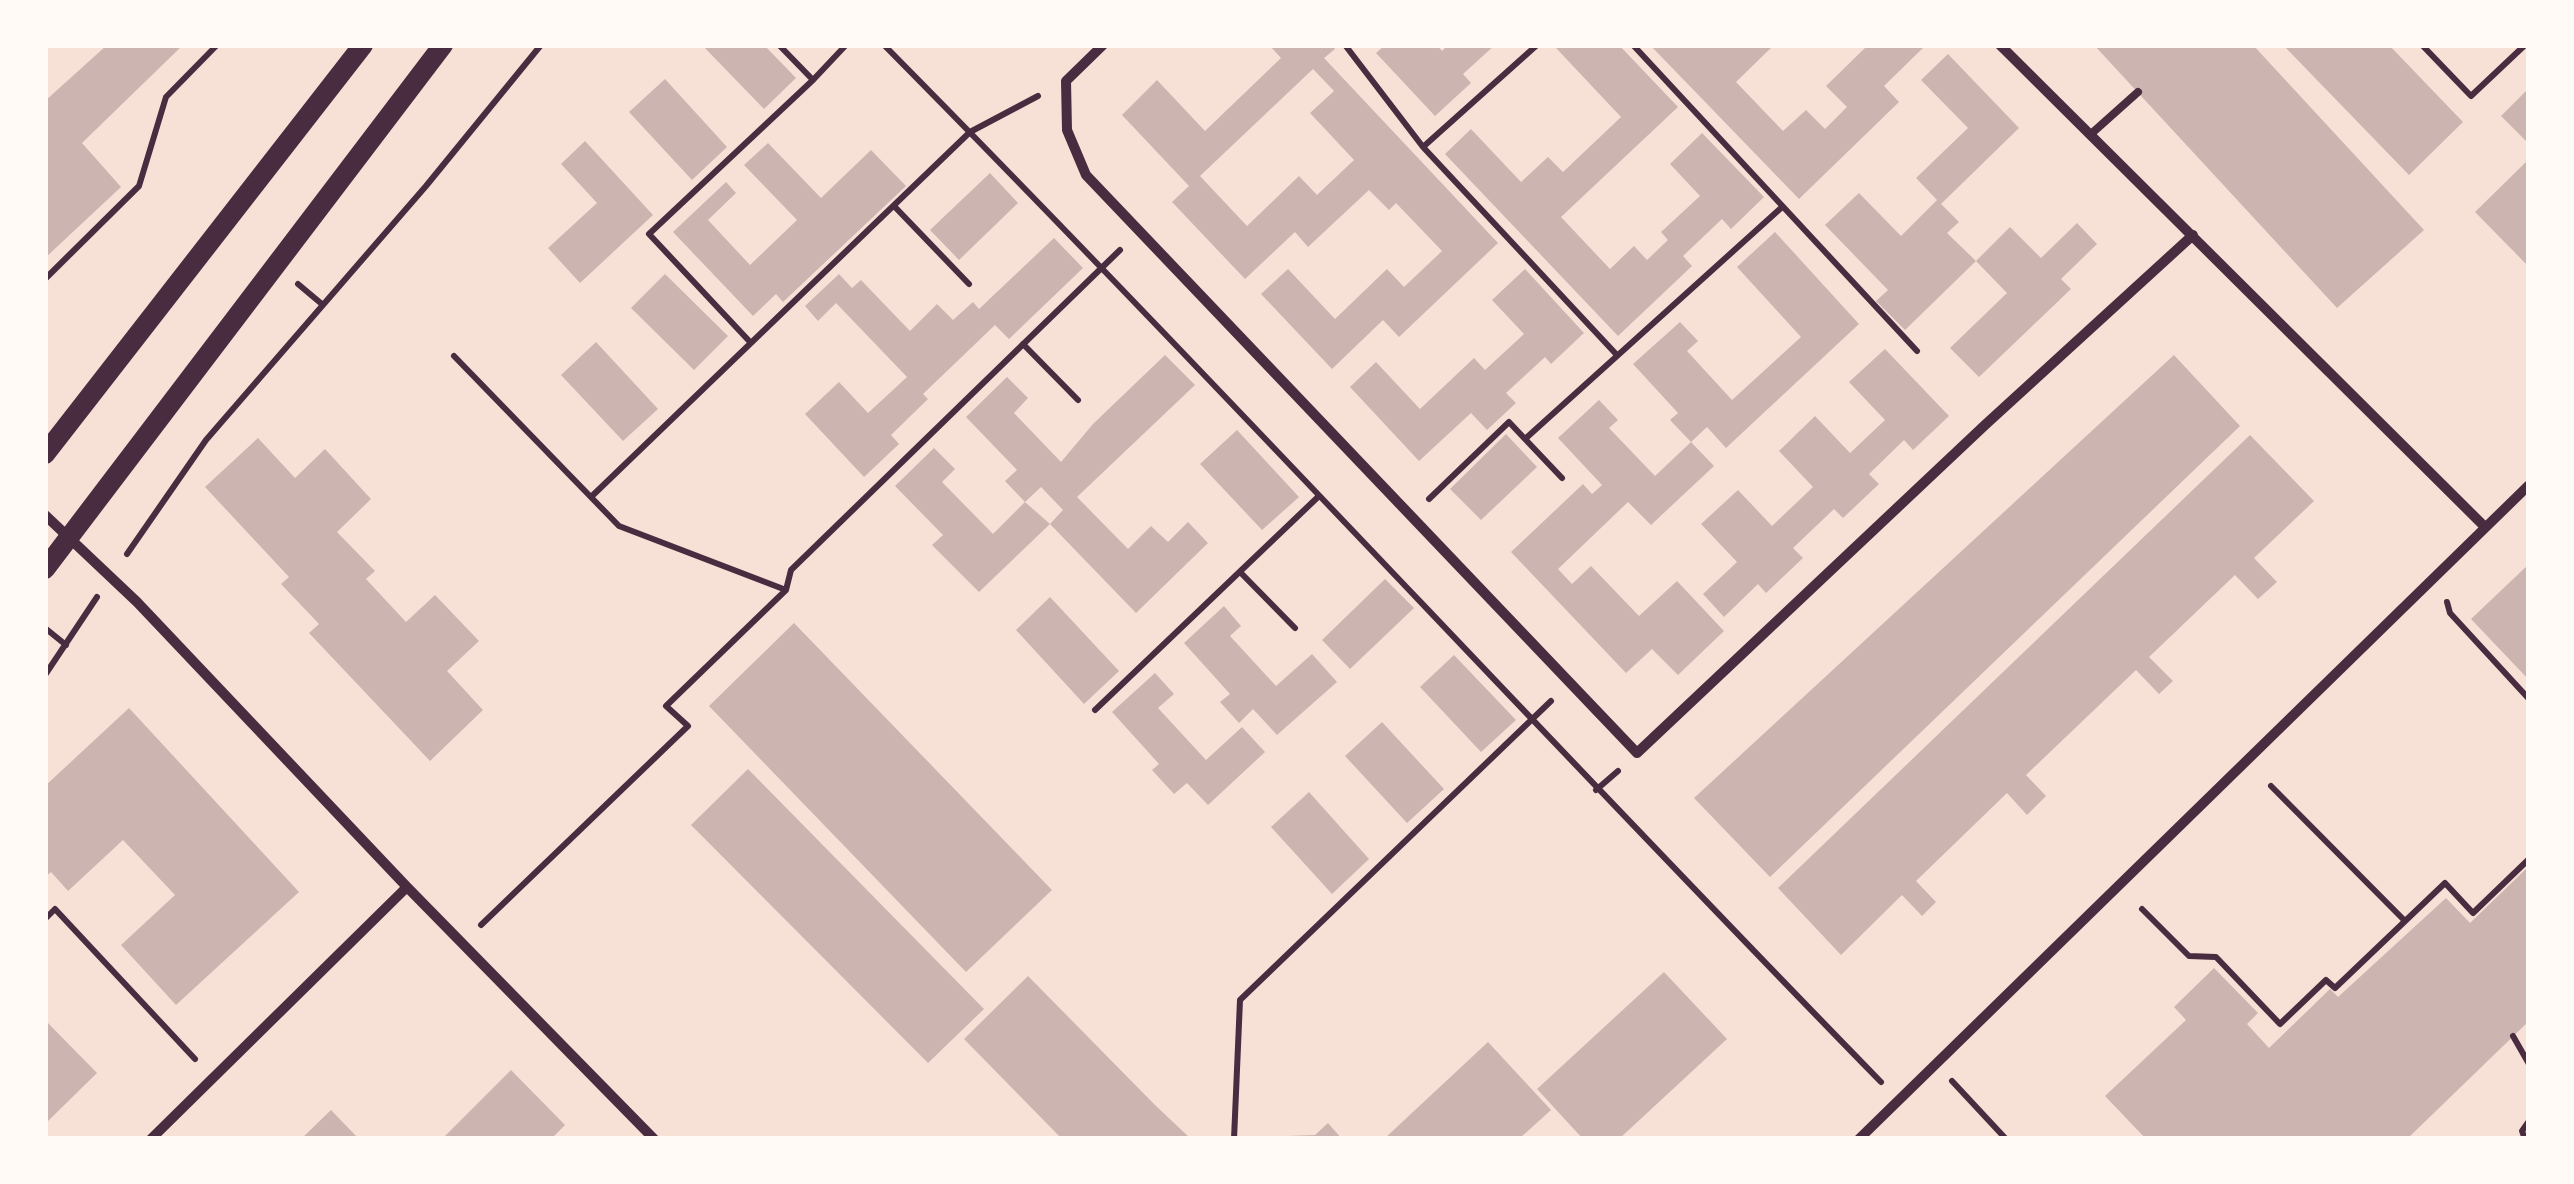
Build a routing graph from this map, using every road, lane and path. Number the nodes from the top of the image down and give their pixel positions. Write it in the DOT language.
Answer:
graph roads {
  1 [pos="217,45"];
  2 [pos="362,45"];
  3 [pos="443,45"];
  4 [pos="541,45"];
  5 [pos="779,45"];
  6 [pos="846,45"];
  7 [pos="884,45"];
  8 [pos="1103,45"];
  9 [pos="1345,45"];
  10 [pos="1538,45"];
  11 [pos="1633,45"];
  12 [pos="2000,45"];
  13 [pos="2422,45"];
  14 [pos="2526,45"];
  15 [pos="814,80"];
  16 [pos="1066,81"];
  17 [pos="2138,92"];
  18 [pos="970,132"];
  19 [pos="2091,134"];
  20 [pos="1423,147"];
  21 [pos="894,206"];
  22 [pos="1781,208"];
  23 [pos="1140,232"];
  24 [pos="2193,235"];
  25 [pos="1102,268"];
  26 [pos="45,278"];
  27 [pos="297,283"];
  28 [pos="969,284"];
  29 [pos="323,305"];
  30 [pos="751,343"];
  31 [pos="1023,344"];
  32 [pos="1917,352"];
  33 [pos="1616,354"];
  34 [pos="454,356"];
  35 [pos="1078,400"];
  36 [pos="1525,438"];
  37 [pos="45,454"];
  38 [pos="1562,478"];
  39 [pos="2529,486"];
  40 [pos="1320,496"];
  41 [pos="591,497"];
  42 [pos="45,515"];
  43 [pos="1410,517"];
  44 [pos="2485,527"];
  45 [pos="71,538"];
  46 [pos="45,569"];
  47 [pos="1241,572"];
  48 [pos="111,577"];
  49 [pos="2431,578"];
  50 [pos="786,590"];
  51 [pos="45,628"];
  52 [pos="1294,628"];
  53 [pos="66,645"];
  54 [pos="45,675"];
  55 [pos="1570,683"];
  56 [pos="2529,699"];
  57 [pos="1095,710"];
  58 [pos="1530,721"];
  59 [pos="2271,786"];
  60 [pos="2529,858"];
  61 [pos="407,887"];
  62 [pos="2428,898"];
  63 [pos="2436,907"];
  64 [pos="2142,909"];
  65 [pos="45,919"];
  66 [pos="2405,920"];
  67 [pos="462,943"];
  68 [pos="2514,1036"];
  69 [pos="1936,1064"];
  70 [pos="2529,1064"];
  71 [pos="213,1078"];
  72 [pos="1899,1101"];
  73 [pos="2529,1121"];
  74 [pos="151,1139"];
  75 [pos="654,1139"];
  76 [pos="1234,1139"];
  77 [pos="1859,1139"];
  78 [pos="2006,1139"];
  79 [pos="2525,1139"];
  1 -- 26 [label="path"];
  2 -- 37 [label="main road"];
  3 -- 45 [label="main road"];
  4 -- 29 [label="path"];
  5 -- 15 [label="path"];
  6 -- 15 [label="path"];
  7 -- 18 [label="path"];
  8 -- 16 [label="street"];
  9 -- 20 [label="path"];
  10 -- 20 [label="path"];
  11 -- 22 [label="path"];
  12 -- 19 [label="street"];
  13 -- 14 [label="path"];
  15 -- 30 [label="path"];
  16 -- 18 [label="path"];
  16 -- 23 [label="street"];
  17 -- 19 [label="lane"];
  18 -- 21 [label="path"];
  18 -- 25 [label="path"];
  19 -- 24 [label="street"];
  20 -- 33 [label="path"];
  21 -- 28 [label="path"];
  21 -- 30 [label="path"];
  22 -- 32 [label="path"];
  22 -- 33 [label="path"];
  23 -- 25 [label="path"];
  23 -- 43 [label="street"];
  24 -- 44 [label="street"];
  24 -- 55 [label="street"];
  25 -- 31 [label="path"];
  25 -- 40 [label="path"];
  27 -- 29 [label="path"];
  29 -- 48 [label="path"];
  30 -- 41 [label="path"];
  31 -- 35 [label="path"];
  31 -- 50 [label="path"];
  33 -- 36 [label="path"];
  34 -- 41 [label="path"];
  36 -- 38 [label="path"];
  36 -- 43 [label="path"];
  39 -- 44 [label="street"];
  40 -- 47 [label="path"];
  40 -- 58 [label="path"];
  41 -- 50 [label="path"];
  42 -- 45 [label="street"];
  43 -- 55 [label="street"];
  44 -- 49 [label="street"];
  45 -- 46 [label="main road"];
  45 -- 48 [label="street"];
  47 -- 52 [label="path"];
  47 -- 57 [label="path"];
  48 -- 53 [label="path"];
  48 -- 61 [label="street"];
  49 -- 56 [label="path"];
  49 -- 69 [label="street"];
  50 -- 67 [label="path"];
  51 -- 53 [label="path"];
  53 -- 54 [label="path"];
  55 -- 58 [label="path"];
  58 -- 72 [label="path"];
  58 -- 76 [label="path"];
  59 -- 66 [label="path"];
  60 -- 62 [label="path"];
  61 -- 67 [label="street"];
  61 -- 71 [label="street"];
  62 -- 63 [label="path"];
  62 -- 66 [label="path"];
  64 -- 66 [label="path"];
  65 -- 71 [label="path"];
  67 -- 75 [label="street"];
  68 -- 70 [label="path"];
  69 -- 72 [label="street"];
  69 -- 78 [label="path"];
  71 -- 74 [label="street"];
  72 -- 77 [label="street"];
  73 -- 79 [label="path"];
}
